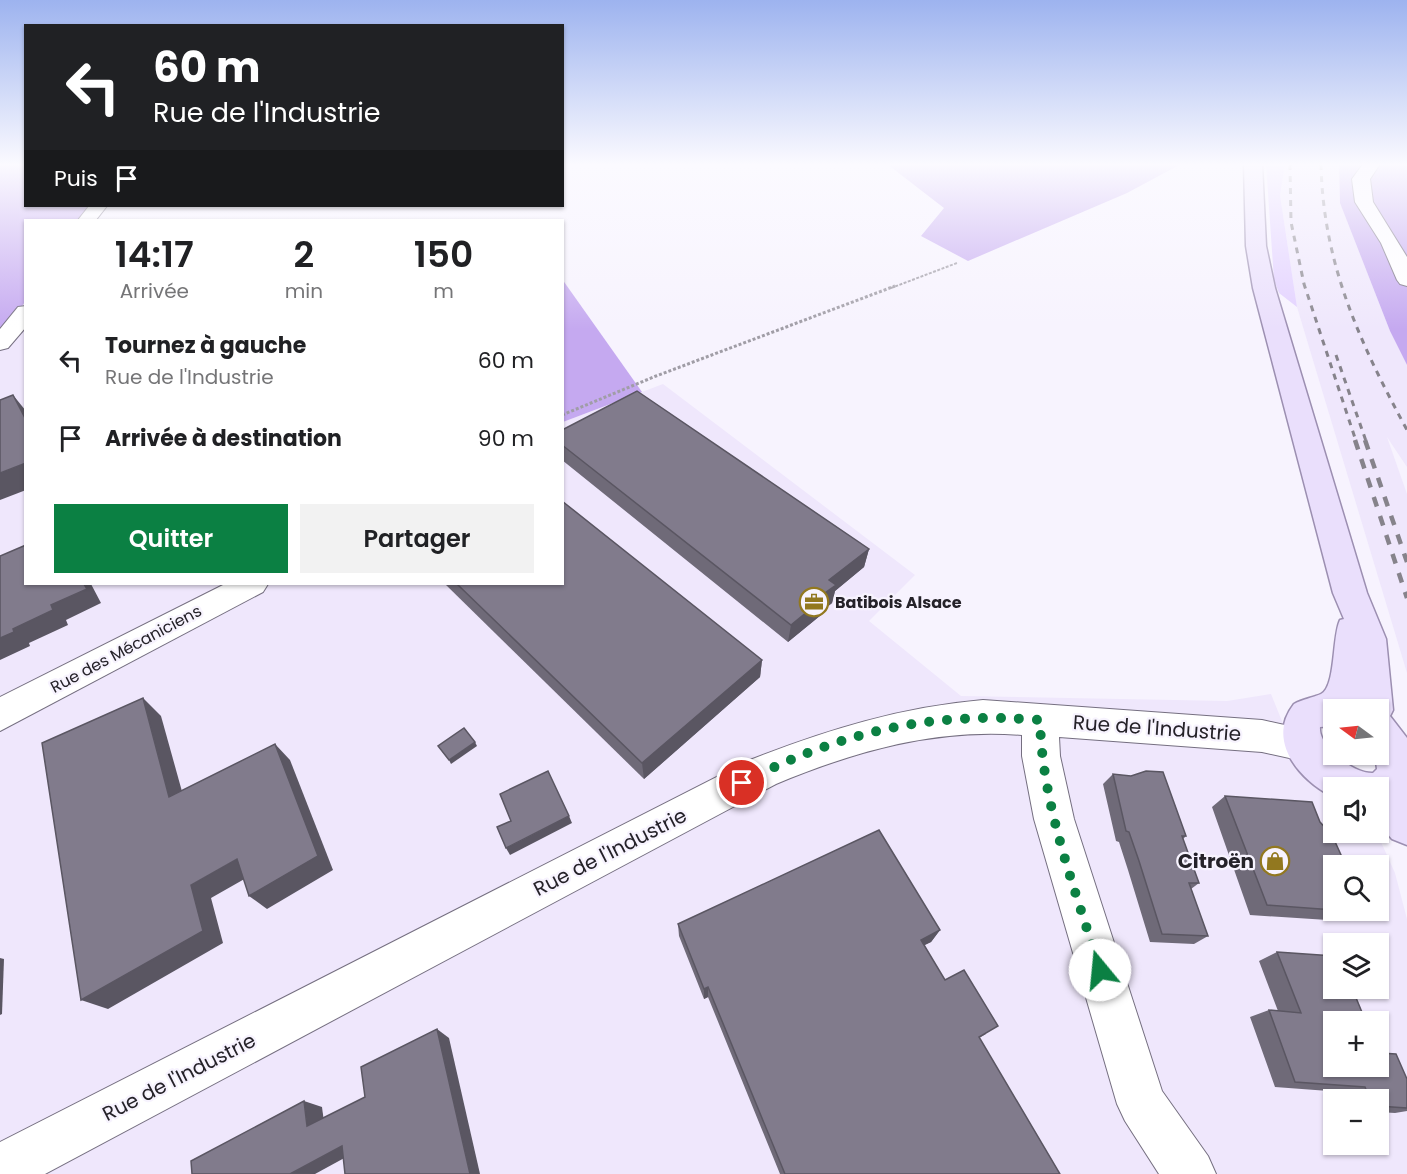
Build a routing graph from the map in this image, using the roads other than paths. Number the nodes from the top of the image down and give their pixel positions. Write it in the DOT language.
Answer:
graph roads {
  1 [pos="1255,219"];
  2 [pos="1375,219"];
  3 [pos="1407,280"];
  4 [pos="24,314"];
  5 [pos="0,343"];
  6 [pos="250,585"];
  7 [pos="1350,593"];
  8 [pos="1340,699"];
  9 [pos="1376,699"];
  10 [pos="1323,709"];
  11 [pos="0,716"];
  12 [pos="1040,720"];
  13 [pos="1389,740"];
  14 [pos="1303,744"];
  15 [pos="1337,777"];
  16 [pos="1389,788"];
  17 [pos="1389,804"];
  18 [pos="1407,825"];
  19 [pos="0,1170"];
  20 [pos="1190,1174"];
  1 -- 7 [label="main road"];
  2 -- 3 [label="street"];
  4 -- 5 [label="street"];
  6 -- 11 [label="street, Rue des Mécaniciens"];
  7 -- 8 [label="main road"];
  7 -- 9 [label="main road"];
  10 -- 14 [label="main road"];
  12 -- 14 [label="street, Rue de l'Industrie"];
  12 -- 19 [label="street, Rue de l'Industrie"];
  12 -- 20 [label="street"];
  13 -- 16 [label="main road"];
  14 -- 15 [label="main road"];
  17 -- 18 [label="main road"];
}
